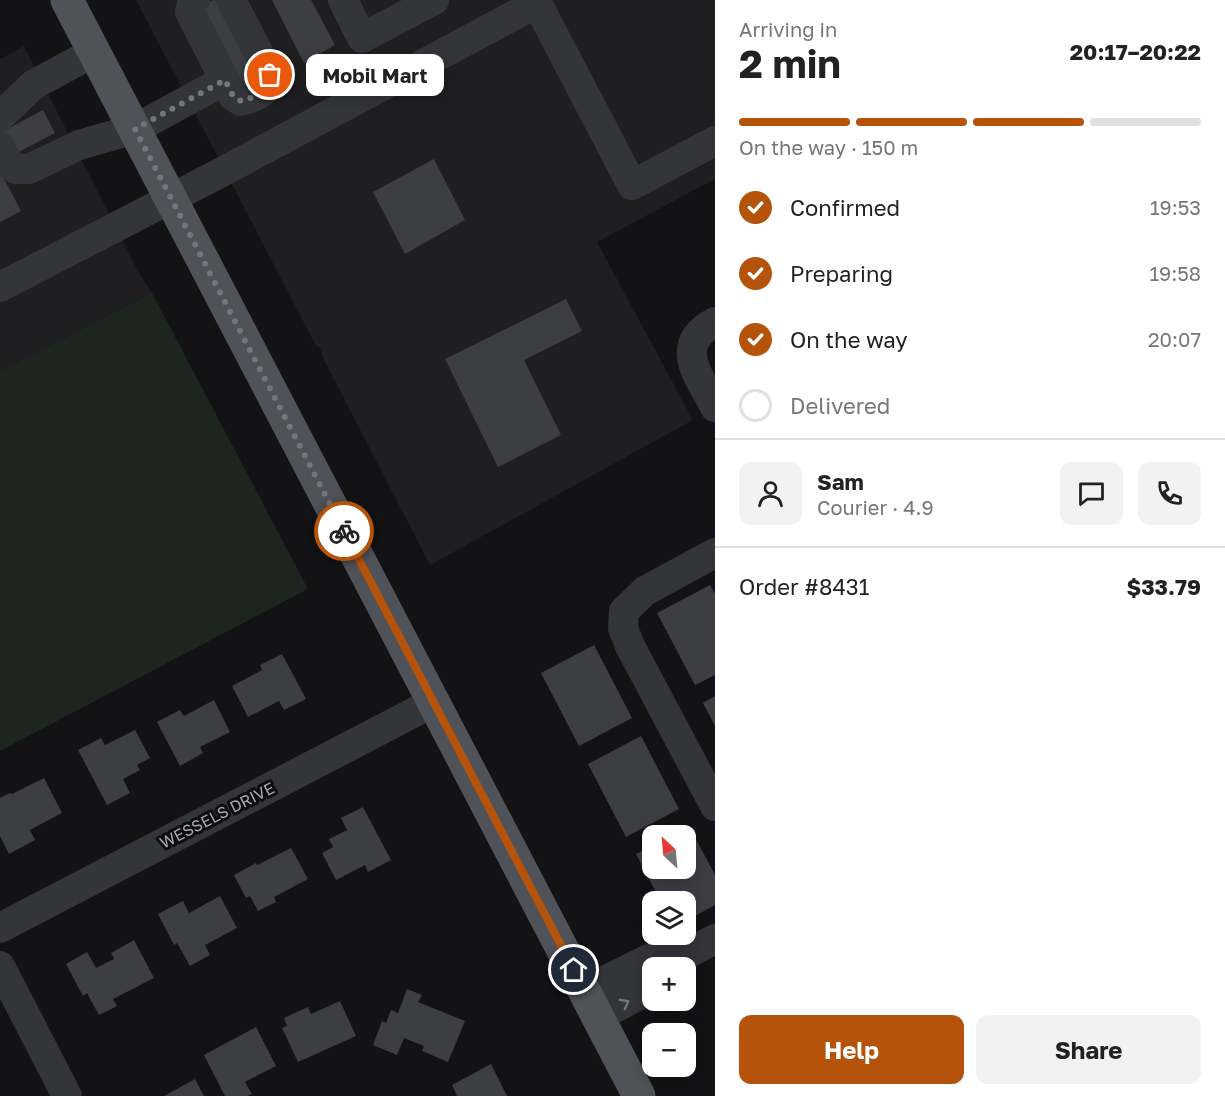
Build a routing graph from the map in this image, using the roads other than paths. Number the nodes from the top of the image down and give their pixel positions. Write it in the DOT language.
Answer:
graph roads {
  1 [pos="67,0"];
  2 [pos="195,0"];
  3 [pos="231,0"];
  4 [pos="343,0"];
  5 [pos="434,0"];
  6 [pos="537,1"];
  7 [pos="384,27"];
  8 [pos="94,52"];
  9 [pos="408,71"];
  10 [pos="225,80"];
  11 [pos="4,102"];
  12 [pos="135,129"];
  13 [pos="715,141"];
  14 [pos="0,147"];
  15 [pos="171,199"];
  16 [pos="0,287"];
  17 [pos="715,322"];
  18 [pos="715,407"];
  19 [pos="715,553"];
  20 [pos="434,702"];
  21 [pos="715,806"];
  22 [pos="0,928"];
  23 [pos="715,939"];
  24 [pos="685,957"];
  25 [pos="642,965"];
  26 [pos="0,966"];
  27 [pos="642,991"];
  28 [pos="591,1004"];
  29 [pos="67,1096"];
  30 [pos="639,1096"];
  1 -- 8 [label="main road"];
  2 -- 10 [label="street"];
  3 -- 10 [label="street"];
  4 -- 7 [label="street"];
  5 -- 7 [label="street"];
  6 -- 9 [label="street"];
  6 -- 13 [label="street"];
  7 -- 9 [label="street"];
  8 -- 11 [label="street"];
  8 -- 12 [label="main road"];
  9 -- 15 [label="street"];
  10 -- 12 [label="street"];
  12 -- 14 [label="street"];
  12 -- 15 [label="main road"];
  15 -- 16 [label="street"];
  15 -- 20 [label="main road"];
  17 -- 18 [label="street"];
  19 -- 21 [label="street"];
  20 -- 22 [label="street, WESSELS DRIVE"];
  20 -- 28 [label="main road"];
  23 -- 24 [label="street"];
  25 -- 28 [label="street"];
  26 -- 29 [label="street"];
  28 -- 27 [label="street, one-way"];
  28 -- 30 [label="main road"];
}
